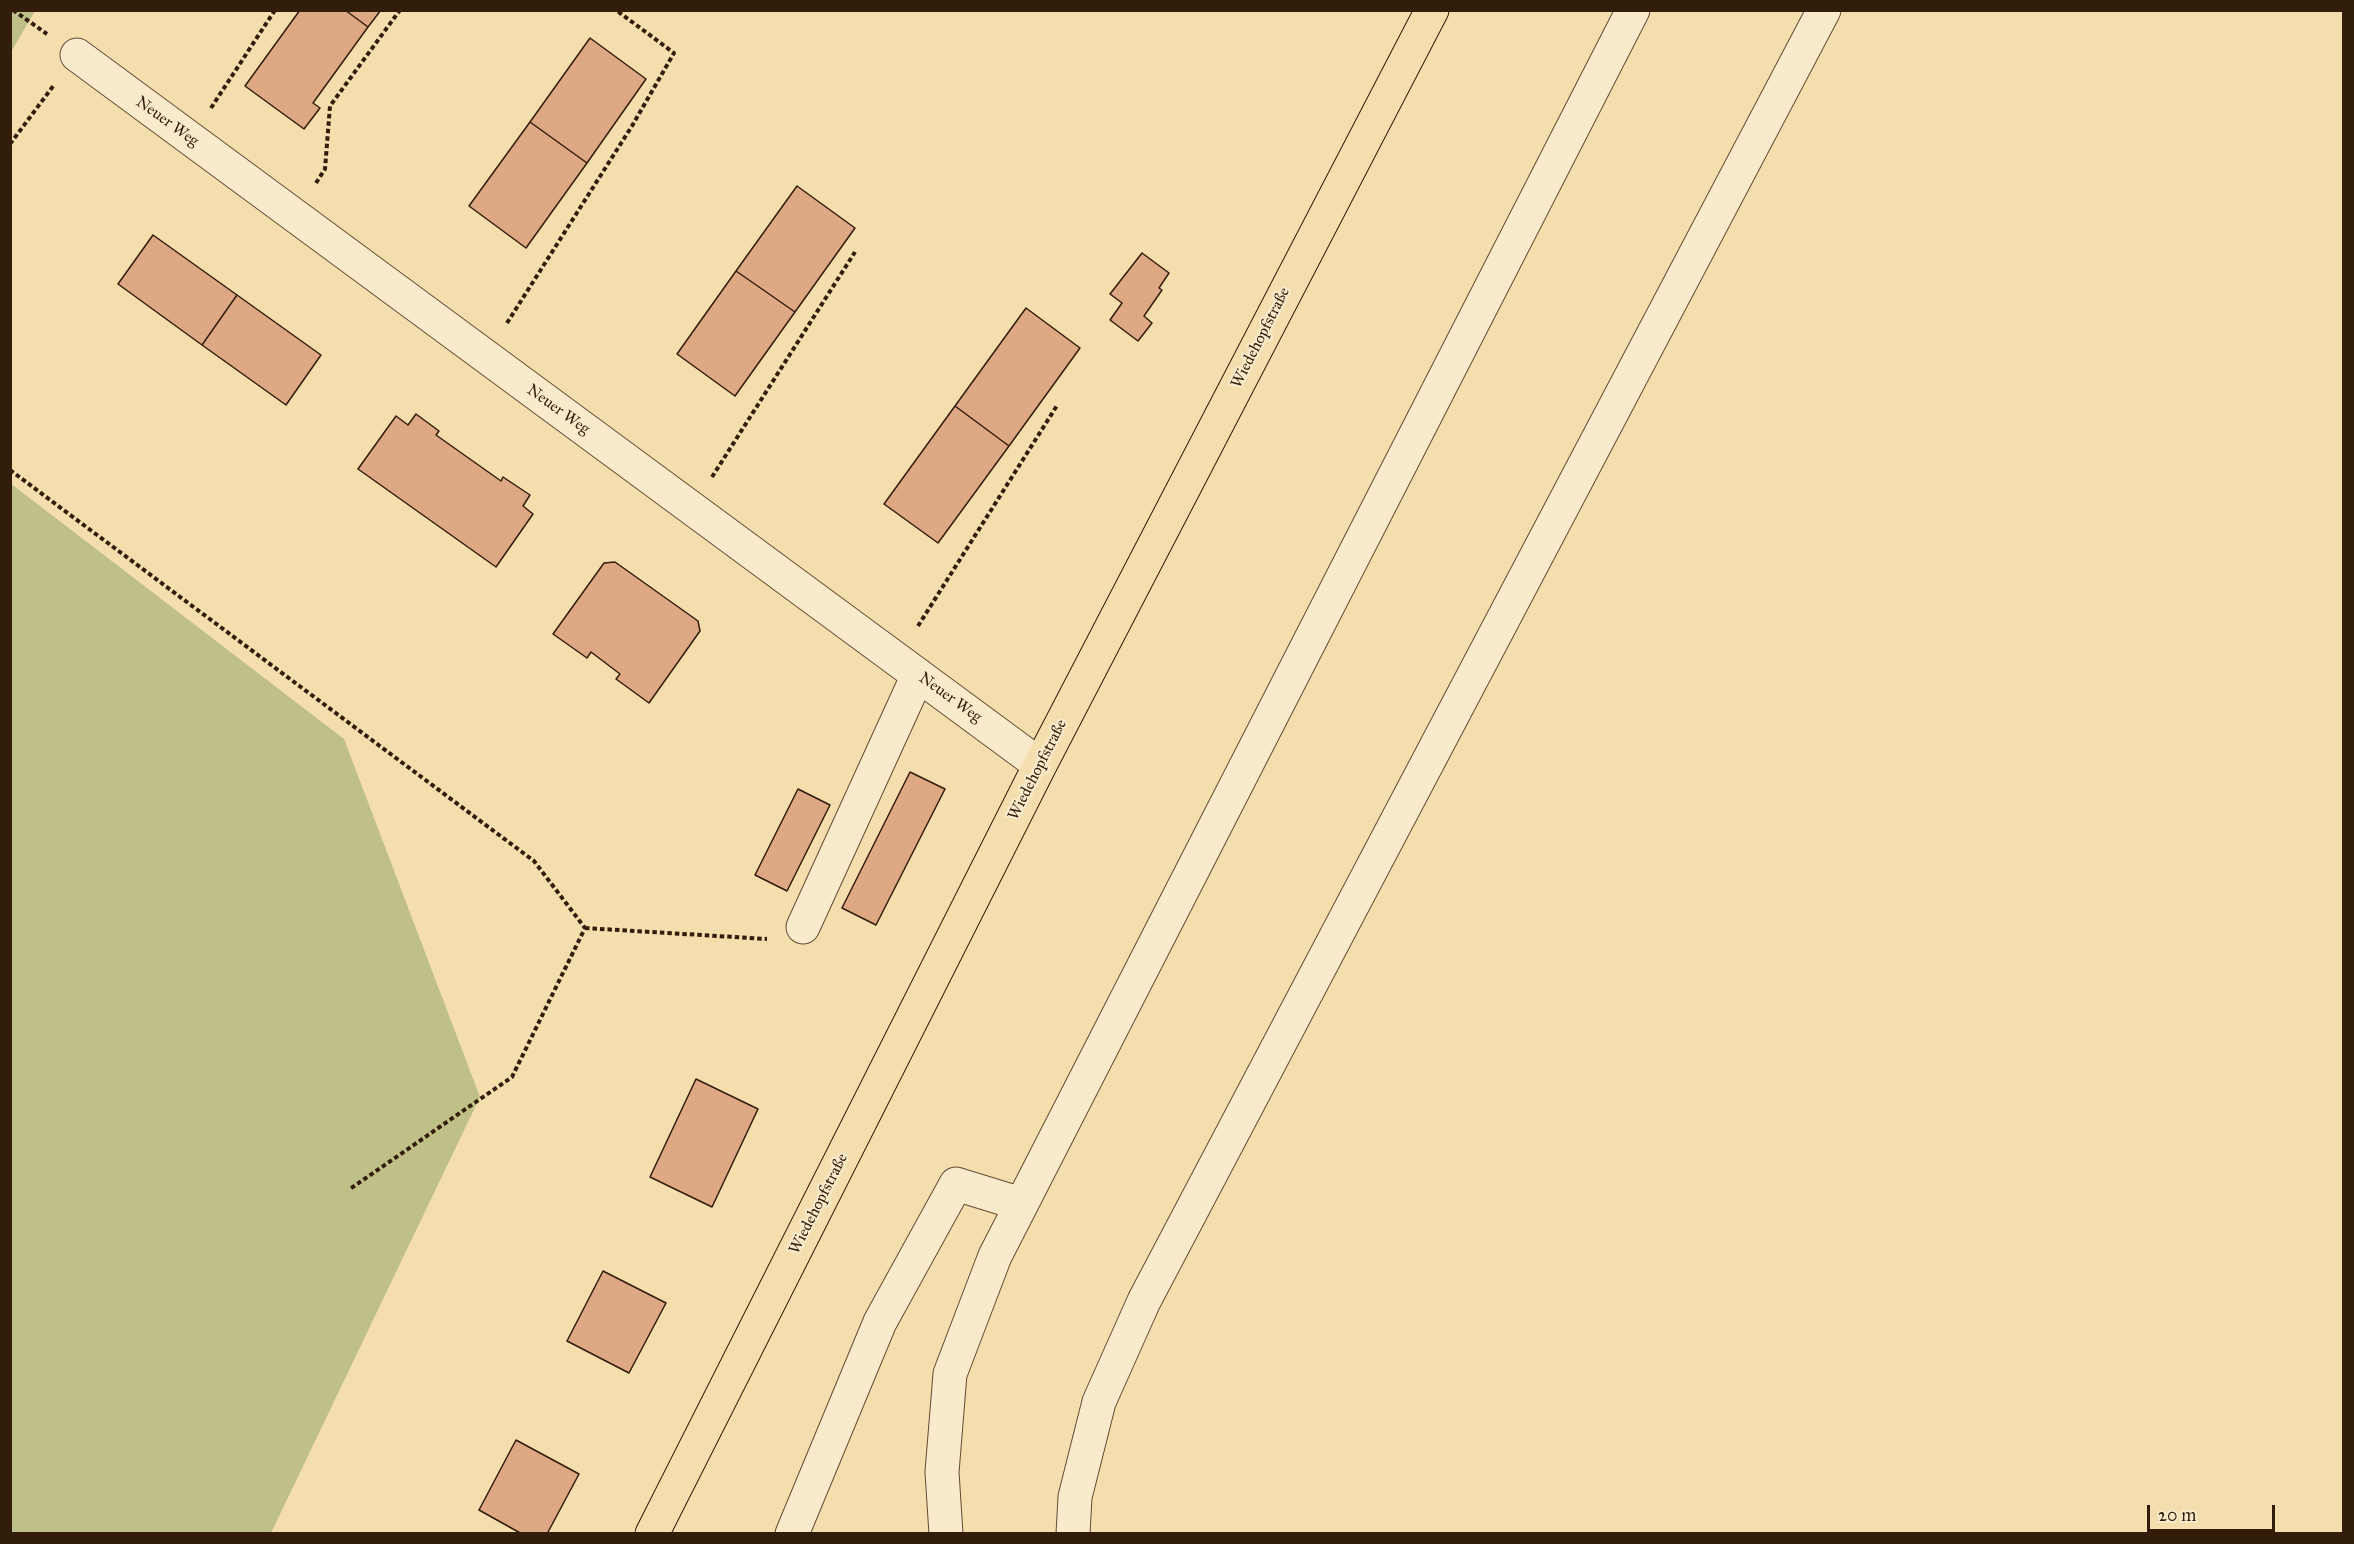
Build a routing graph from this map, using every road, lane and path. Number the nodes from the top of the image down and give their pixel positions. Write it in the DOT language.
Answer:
graph roads {
  1 [pos="275,10"];
  2 [pos="400,10"];
  3 [pos="616,10"];
  4 [pos="1432,10"];
  5 [pos="1634,10"];
  6 [pos="1824,10"];
  7 [pos="77,55"];
  8 [pos="190,139"];
  9 [pos="10,144"];
  10 [pos="297,218"];
  11 [pos="855,252"];
  12 [pos="485,356"];
  13 [pos="1058,404"];
  14 [pos="10,470"];
  15 [pos="693,508"];
  16 [pos="907,667"];
  17 [pos="1040,765"];
  18 [pos="803,927"];
  19 [pos="585,928"];
  20 [pos="351,1189"];
  21 [pos="1021,1204"];
  22 [pos="652,1533"];
  23 [pos="792,1533"];
  24 [pos="946,1533"];
  25 [pos="1073,1533"];
  1 -- 8 [label="path"];
  2 -- 10 [label="path"];
  3 -- 12 [label="path"];
  4 -- 17 [label="main road, Wiedehopfstraße"];
  5 -- 21 [label="street"];
  6 -- 25 [label="street"];
  7 -- 8 [label="street, Neuer Weg"];
  7 -- 9 [label="path"];
  8 -- 10 [label="street, Neuer Weg"];
  10 -- 12 [label="street, Neuer Weg"];
  11 -- 15 [label="path"];
  12 -- 15 [label="street, Neuer Weg"];
  13 -- 16 [label="path"];
  14 -- 19 [label="path"];
  15 -- 16 [label="street, Neuer Weg"];
  16 -- 17 [label="street, Neuer Weg"];
  16 -- 18 [label="street"];
  17 -- 22 [label="main road, Wiedehopfstraße"];
  18 -- 19 [label="path"];
  19 -- 20 [label="path"];
  21 -- 23 [label="street"];
  21 -- 24 [label="street"];
}
